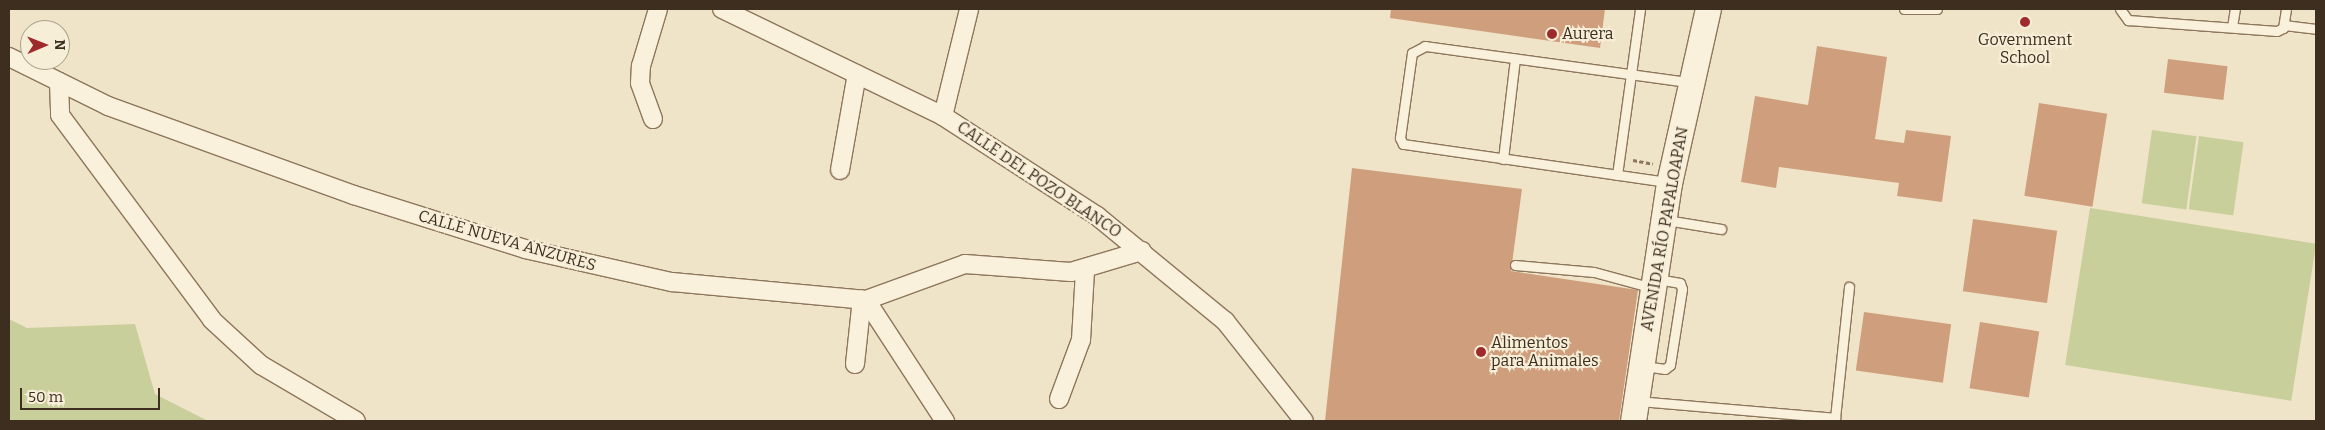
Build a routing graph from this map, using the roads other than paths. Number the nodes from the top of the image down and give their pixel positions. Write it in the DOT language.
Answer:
graph roads {
  1 [pos="658,9"];
  2 [pos="722,9"];
  3 [pos="969,9"];
  4 [pos="1640,9"];
  5 [pos="1708,9"];
  6 [pos="1904,9"];
  7 [pos="1937,9"];
  8 [pos="2120,9"];
  9 [pos="2235,9"];
  10 [pos="2286,9"];
  11 [pos="2284,25"];
  12 [pos="2232,27"];
  13 [pos="2316,29"];
  14 [pos="9,57"];
  15 [pos="1515,59"];
  16 [pos="857,74"];
  17 [pos="1631,74"];
  18 [pos="59,82"];
  19 [pos="1692,83"];
  20 [pos="943,116"];
  21 [pos="654,119"];
  22 [pos="1502,159"];
  23 [pos="840,170"];
  24 [pos="1617,175"];
  25 [pos="1669,182"];
  26 [pos="1663,219"];
  27 [pos="1721,229"];
  28 [pos="1142,251"];
  29 [pos="1515,265"];
  30 [pos="1085,270"];
  31 [pos="1654,283"];
  32 [pos="1850,287"];
  33 [pos="864,299"];
  34 [pos="855,364"];
  35 [pos="1059,399"];
  36 [pos="1635,411"];
  37 [pos="356,421"];
  38 [pos="945,421"];
  39 [pos="1304,421"];
  1 -- 21 [label="street"];
  2 -- 16 [label="street, CALLE DEL POZO BLANCO"];
  3 -- 20 [label="street"];
  4 -- 17 [label="lane"];
  5 -- 19 [label="main road, AVENIDA RÍO PAPALOAPAN"];
  6 -- 7 [label="lane"];
  8 -- 12 [label="lane"];
  9 -- 12 [label="lane"];
  10 -- 11 [label="lane"];
  11 -- 12 [label="lane"];
  11 -- 13 [label="lane"];
  14 -- 18 [label="street, CALLE NUEVA ANZURES"];
  15 -- 17 [label="lane"];
  15 -- 22 [label="lane"];
  15 -- 22 [label="lane"];
  16 -- 20 [label="street, CALLE DEL POZO BLANCO"];
  16 -- 23 [label="street"];
  17 -- 19 [label="lane"];
  17 -- 24 [label="lane"];
  18 -- 33 [label="street, CALLE NUEVA ANZURES"];
  18 -- 37 [label="street"];
  19 -- 25 [label="main road, AVENIDA RÍO PAPALOAPAN"];
  20 -- 28 [label="street, CALLE DEL POZO BLANCO"];
  22 -- 24 [label="lane"];
  24 -- 25 [label="lane"];
  25 -- 26 [label="main road, AVENIDA RÍO PAPALOAPAN"];
  26 -- 27 [label="lane"];
  26 -- 31 [label="main road, AVENIDA RÍO PAPALOAPAN"];
  28 -- 30 [label="street, CALLE NUEVA ANZURES"];
  28 -- 39 [label="street, CALLE DEL POZO BLANCO"];
  29 -- 31 [label="lane"];
  30 -- 33 [label="street, CALLE NUEVA ANZURES"];
  30 -- 35 [label="street"];
  31 -- 36 [label="main road, AVENIDA RÍO PAPALOAPAN"];
  32 -- 36 [label="lane"];
  33 -- 34 [label="street"];
  33 -- 38 [label="street"];
}
